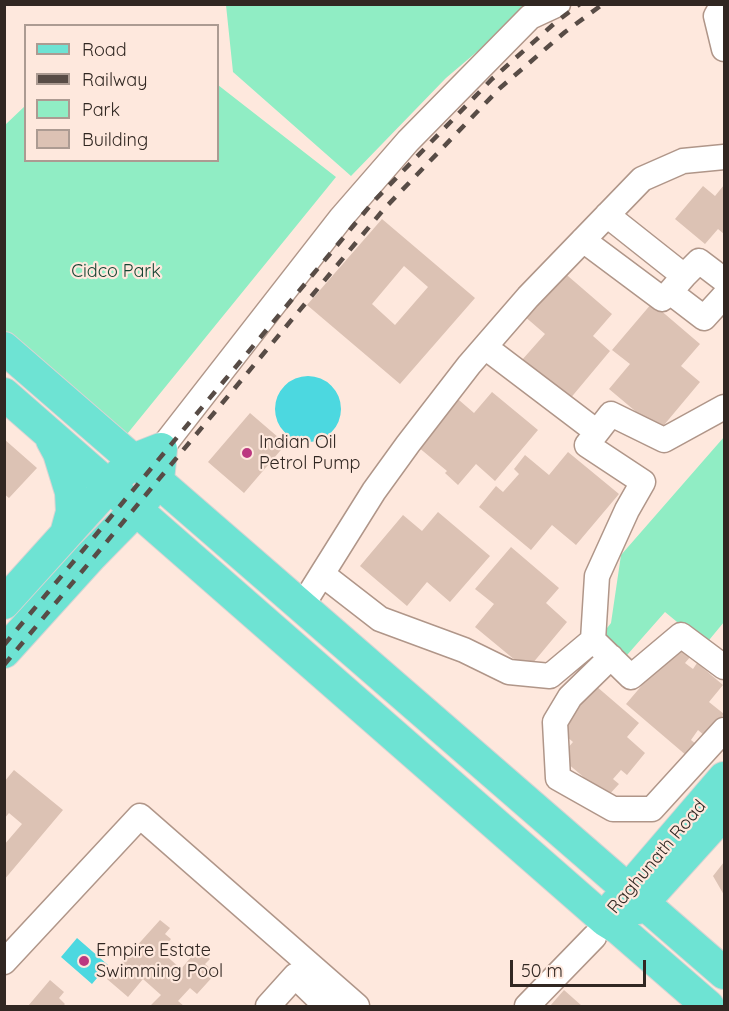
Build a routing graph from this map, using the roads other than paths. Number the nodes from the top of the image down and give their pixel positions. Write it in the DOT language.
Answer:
graph roads {
  1 [pos="558,4"];
  2 [pos="723,4"];
  3 [pos="724,49"];
  4 [pos="724,157"];
  5 [pos="607,215"];
  6 [pos="584,240"];
  7 [pos="724,280"];
  8 [pos="677,284"];
  9 [pos="724,296"];
  10 [pos="484,347"];
  11 [pos="4,348"];
  12 [pos="4,394"];
  13 [pos="724,407"];
  14 [pos="46,430"];
  15 [pos="597,432"];
  16 [pos="147,454"];
  17 [pos="158,481"];
  18 [pos="110,487"];
  19 [pos="137,509"];
  20 [pos="66,534"];
  21 [pos="91,556"];
  22 [pos="206,569"];
  23 [pos="322,574"];
  24 [pos="4,603"];
  25 [pos="302,606"];
  26 [pos="593,640"];
  27 [pos="4,652"];
  28 [pos="611,657"];
  29 [pos="724,667"];
  30 [pos="724,730"];
  31 [pos="724,778"];
  32 [pos="724,813"];
  33 [pos="635,895"];
  34 [pos="606,928"];
  35 [pos="4,962"];
  36 [pos="724,973"];
  37 [pos="268,1006"];
  38 [pos="326,1006"];
  39 [pos="357,1006"];
  40 [pos="526,1006"];
  41 [pos="708,1006"];
  1 -- 16 [label="street"];
  2 -- 3 [label="street"];
  4 -- 5 [label="street"];
  5 -- 6 [label="street"];
  5 -- 8 [label="street"];
  6 -- 8 [label="street"];
  6 -- 10 [label="street"];
  7 -- 8 [label="street"];
  8 -- 9 [label="street"];
  10 -- 15 [label="street"];
  10 -- 23 [label="street"];
  11 -- 16 [label="main road"];
  12 -- 14 [label="main road"];
  13 -- 15 [label="street"];
  14 -- 18 [label="main road"];
  14 -- 20 [label="main road"];
  15 -- 26 [label="street"];
  16 -- 17 [label="main road"];
  16 -- 18 [label="main road"];
  17 -- 19 [label="main road"];
  17 -- 25 [label="main road"];
  18 -- 19 [label="main road"];
  18 -- 20 [label="main road"];
  19 -- 21 [label="main road"];
  19 -- 22 [label="main road"];
  20 -- 24 [label="main road"];
  21 -- 22 [label="main road"];
  21 -- 27 [label="main road"];
  22 -- 34 [label="main road"];
  23 -- 25 [label="street"];
  23 -- 26 [label="street"];
  25 -- 33 [label="main road"];
  26 -- 28 [label="street"];
  28 -- 29 [label="street"];
  28 -- 30 [label="street"];
  31 -- 33 [label="main road, Raghunath Road"];
  32 -- 33 [label="main road, Raghunath Road"];
  33 -- 34 [label="main road, Raghunath Road"];
  33 -- 36 [label="main road"];
  34 -- 40 [label="street"];
  34 -- 41 [label="main road"];
  35 -- 39 [label="street"];
  37 -- 38 [label="street"];
}
